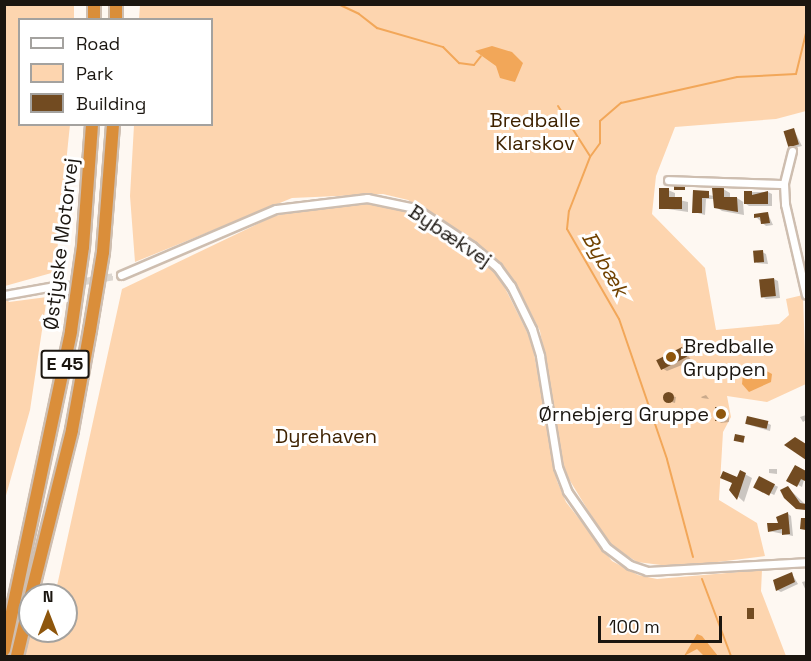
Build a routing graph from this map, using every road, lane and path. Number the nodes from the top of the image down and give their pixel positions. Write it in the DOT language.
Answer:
graph roads {
  1 [pos="92,126"];
  2 [pos="113,126"];
  3 [pos="792,151"];
  4 [pos="669,180"];
  5 [pos="784,184"];
  6 [pos="122,275"];
  7 [pos="54,286"];
  8 [pos="4,295"];
  9 [pos="807,295"];
  10 [pos="807,562"];
  11 [pos="34,583"];
  12 [pos="4,650"];
  1 -- 12 [label="highway, Østjyske Motorvej / E 45"];
  2 -- 11 [label="highway, Østjyske Motorvej / E 45"];
  3 -- 5 [label="street"];
  4 -- 5 [label="street"];
  5 -- 9 [label="street"];
  6 -- 10 [label="street, Bybækvej"];
  7 -- 8 [label="street"];
}
